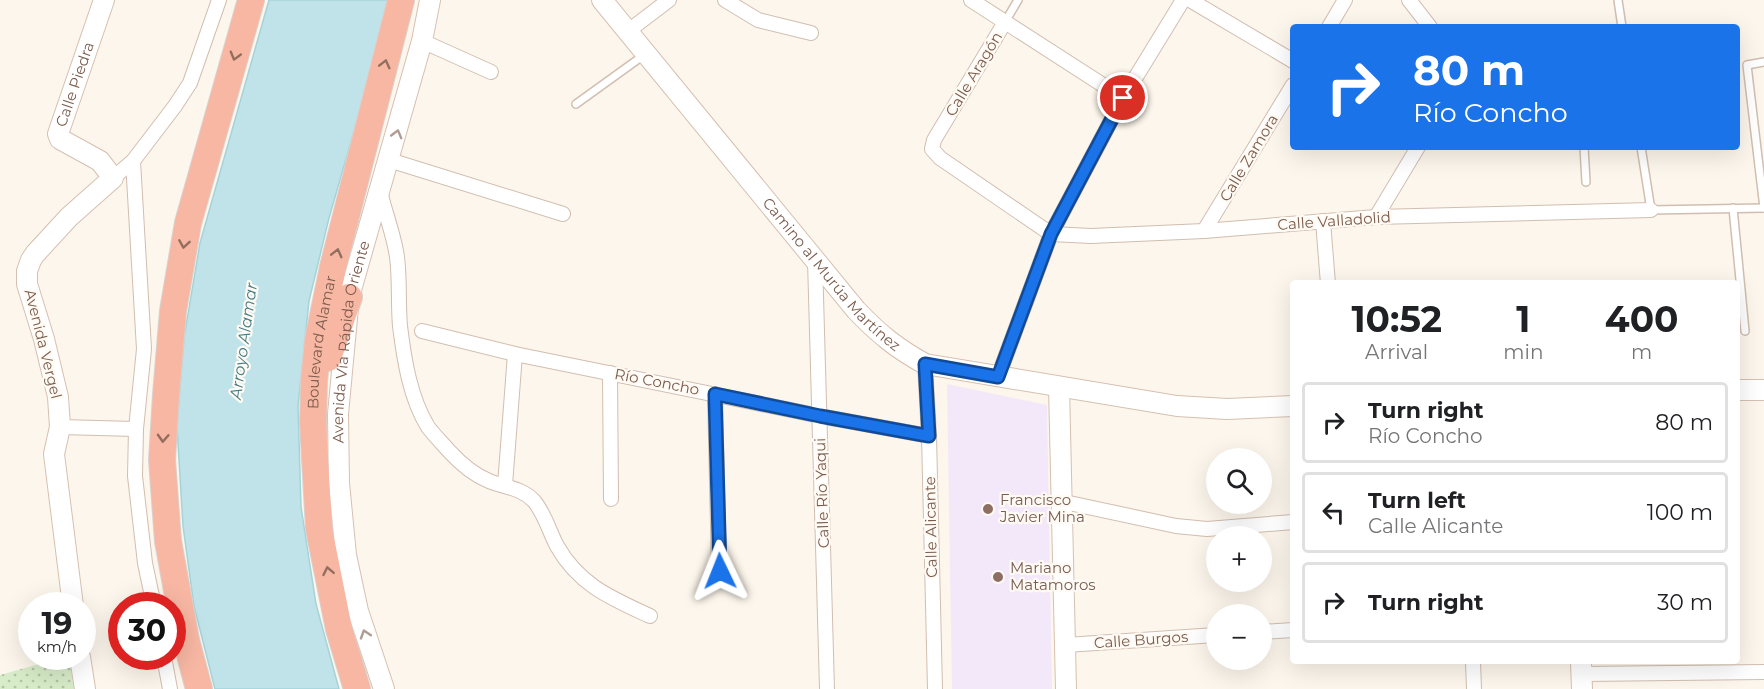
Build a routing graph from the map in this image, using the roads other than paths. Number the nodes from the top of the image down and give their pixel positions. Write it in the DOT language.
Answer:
graph roads {
  1 [pos="104,0"];
  2 [pos="219,0"];
  3 [pos="251,0"];
  4 [pos="401,0"];
  5 [pos="430,0"];
  6 [pos="437,0"];
  7 [pos="602,0"];
  8 [pos="669,0"];
  9 [pos="725,0"];
  10 [pos="971,0"];
  11 [pos="1018,0"];
  12 [pos="1183,0"];
  13 [pos="1190,0"];
  14 [pos="1345,0"];
  15 [pos="1409,0"];
  16 [pos="1618,0"];
  17 [pos="1005,22"];
  18 [pos="1331,24"];
  19 [pos="1429,24"];
  20 [pos="1622,24"];
  21 [pos="627,32"];
  22 [pos="811,33"];
  23 [pos="422,41"];
  24 [pos="644,55"];
  25 [pos="1290,59"];
  26 [pos="1764,62"];
  27 [pos="490,72"];
  28 [pos="1290,90"];
  29 [pos="1123,98"];
  30 [pos="576,104"];
  31 [pos="1416,150"];
  32 [pos="1584,150"];
  33 [pos="1641,150"];
  34 [pos="389,160"];
  35 [pos="133,161"];
  36 [pos="113,178"];
  37 [pos="1586,182"];
  38 [pos="380,188"];
  39 [pos="1733,208"];
  40 [pos="1764,208"];
  41 [pos="1651,210"];
  42 [pos="563,214"];
  43 [pos="1376,217"];
  44 [pos="1323,221"];
  45 [pos="1204,231"];
  46 [pos="1051,234"];
  47 [pos="815,260"];
  48 [pos="1328,280"];
  49 [pos="349,297"];
  50 [pos="1746,331"];
  51 [pos="422,332"];
  52 [pos="515,354"];
  53 [pos="925,364"];
  54 [pos="610,373"];
  55 [pos="998,377"];
  56 [pos="1059,387"];
  57 [pos="1740,390"];
  58 [pos="1764,390"];
  59 [pos="715,394"];
  60 [pos="1290,406"];
  61 [pos="820,416"];
  62 [pos="313,423"];
  63 [pos="60,427"];
  64 [pos="136,429"];
  65 [pos="929,436"];
  66 [pos="506,486"];
  67 [pos="610,499"];
  68 [pos="1060,501"];
  69 [pos="1290,522"];
  70 [pos="720,571"];
  71 [pos="71,592"];
  72 [pos="151,592"];
  73 [pos="650,616"];
  74 [pos="1290,630"];
  75 [pos="1272,631"];
  76 [pos="1206,636"];
  77 [pos="1066,645"];
  78 [pos="1473,664"];
  79 [pos="1693,667"];
  80 [pos="82,670"];
  81 [pos="166,670"];
  82 [pos="1764,672"];
  83 [pos="1582,675"];
  84 [pos="85,689"];
  85 [pos="170,689"];
  86 [pos="199,689"];
  87 [pos="357,689"];
  88 [pos="384,689"];
  89 [pos="827,689"];
  90 [pos="935,689"];
  91 [pos="1066,689"];
  92 [pos="1474,689"];
  1 -- 36 [label="street, Calle Piedra"];
  2 -- 35 [label="street, Avenida Vergel"];
  3 -- 86 [label="highway, one-way"];
  62 -- 4 [label="highway, Boulevard Alamar, one-way"];
  5 -- 23 [label="street, Avenida Vía Rápida Oriente"];
  6 -- 23 [label="street"];
  7 -- 21 [label="street, Camino al Murúa Martínez"];
  8 -- 21 [label="street"];
  9 -- 22 [label="street"];
  10 -- 17 [label="street"];
  11 -- 17 [label="lane, Calle Aragón"];
  12 -- 29 [label="street"];
  13 -- 25 [label="street"];
  14 -- 18 [label="street"];
  15 -- 19 [label="street"];
  16 -- 20 [label="lane"];
  17 -- 29 [label="street"];
  17 -- 46 [label="street, Calle Aragón"];
  21 -- 24 [label="street, Camino al Murúa Martínez"];
  23 -- 27 [label="street"];
  34 -- 23 [label="street, Avenida Vía Rápida Oriente, one-way"];
  24 -- 30 [label="lane"];
  24 -- 47 [label="street, Camino al Murúa Martínez"];
  26 -- 40 [label="lane"];
  28 -- 45 [label="street, Calle Zamora"];
  29 -- 46 [label="street"];
  31 -- 43 [label="street"];
  32 -- 37 [label="lane"];
  33 -- 41 [label="lane"];
  34 -- 38 [label="street, Avenida Vía Rápida Oriente"];
  34 -- 42 [label="street"];
  35 -- 36 [label="street, Avenida Vergel"];
  35 -- 64 [label="street"];
  36 -- 63 [label="street, Avenida Vergel"];
  38 -- 49 [label="street, Avenida Vía Rápida Oriente"];
  38 -- 66 [label="street"];
  39 -- 40 [label="lane, Calle Valladolid"];
  39 -- 41 [label="lane, Calle Valladolid"];
  39 -- 50 [label="lane"];
  41 -- 43 [label="street, Calle Valladolid"];
  43 -- 44 [label="street, Calle Valladolid"];
  44 -- 45 [label="street, Calle Valladolid"];
  44 -- 48 [label="street"];
  45 -- 46 [label="street, Calle Valladolid"];
  46 -- 55 [label="street"];
  47 -- 53 [label="street, Camino al Murúa Martínez"];
  47 -- 61 [label="street, Calle Río Yaqui"];
  49 -- 62 [label="highway"];
  88 -- 49 [label="street, Avenida Vía Rápida Oriente, one-way"];
  51 -- 52 [label="street, Río Concho"];
  52 -- 54 [label="street, Río Concho"];
  52 -- 66 [label="street"];
  53 -- 55 [label="street, Camino al Murúa Martínez"];
  53 -- 65 [label="street, Calle Alicante"];
  54 -- 59 [label="street, Río Concho"];
  54 -- 67 [label="street"];
  55 -- 56 [label="street, Camino al Murúa Martínez"];
  56 -- 60 [label="street, Camino al Murúa Martínez"];
  56 -- 68 [label="street"];
  57 -- 58 [label="street"];
  59 -- 61 [label="street, Río Concho"];
  59 -- 70 [label="street"];
  61 -- 65 [label="street, Río Concho"];
  61 -- 89 [label="street, Calle Río Yaqui"];
  87 -- 62 [label="highway, Boulevard Alamar, one-way"];
  63 -- 64 [label="street"];
  63 -- 71 [label="street, Avenida Vergel"];
  64 -- 72 [label="street"];
  65 -- 90 [label="street, Calle Alicante"];
  66 -- 73 [label="street"];
  68 -- 69 [label="street"];
  68 -- 77 [label="street"];
  74 -- 75 [label="street"];
  76 -- 77 [label="street, Calle Burgos"];
  77 -- 91 [label="street"];
  78 -- 92 [label="street"];
  79 -- 82 [label="street"];
  79 -- 83 [label="street"];
  80 -- 84 [label="street"];
  81 -- 85 [label="street"];
}
